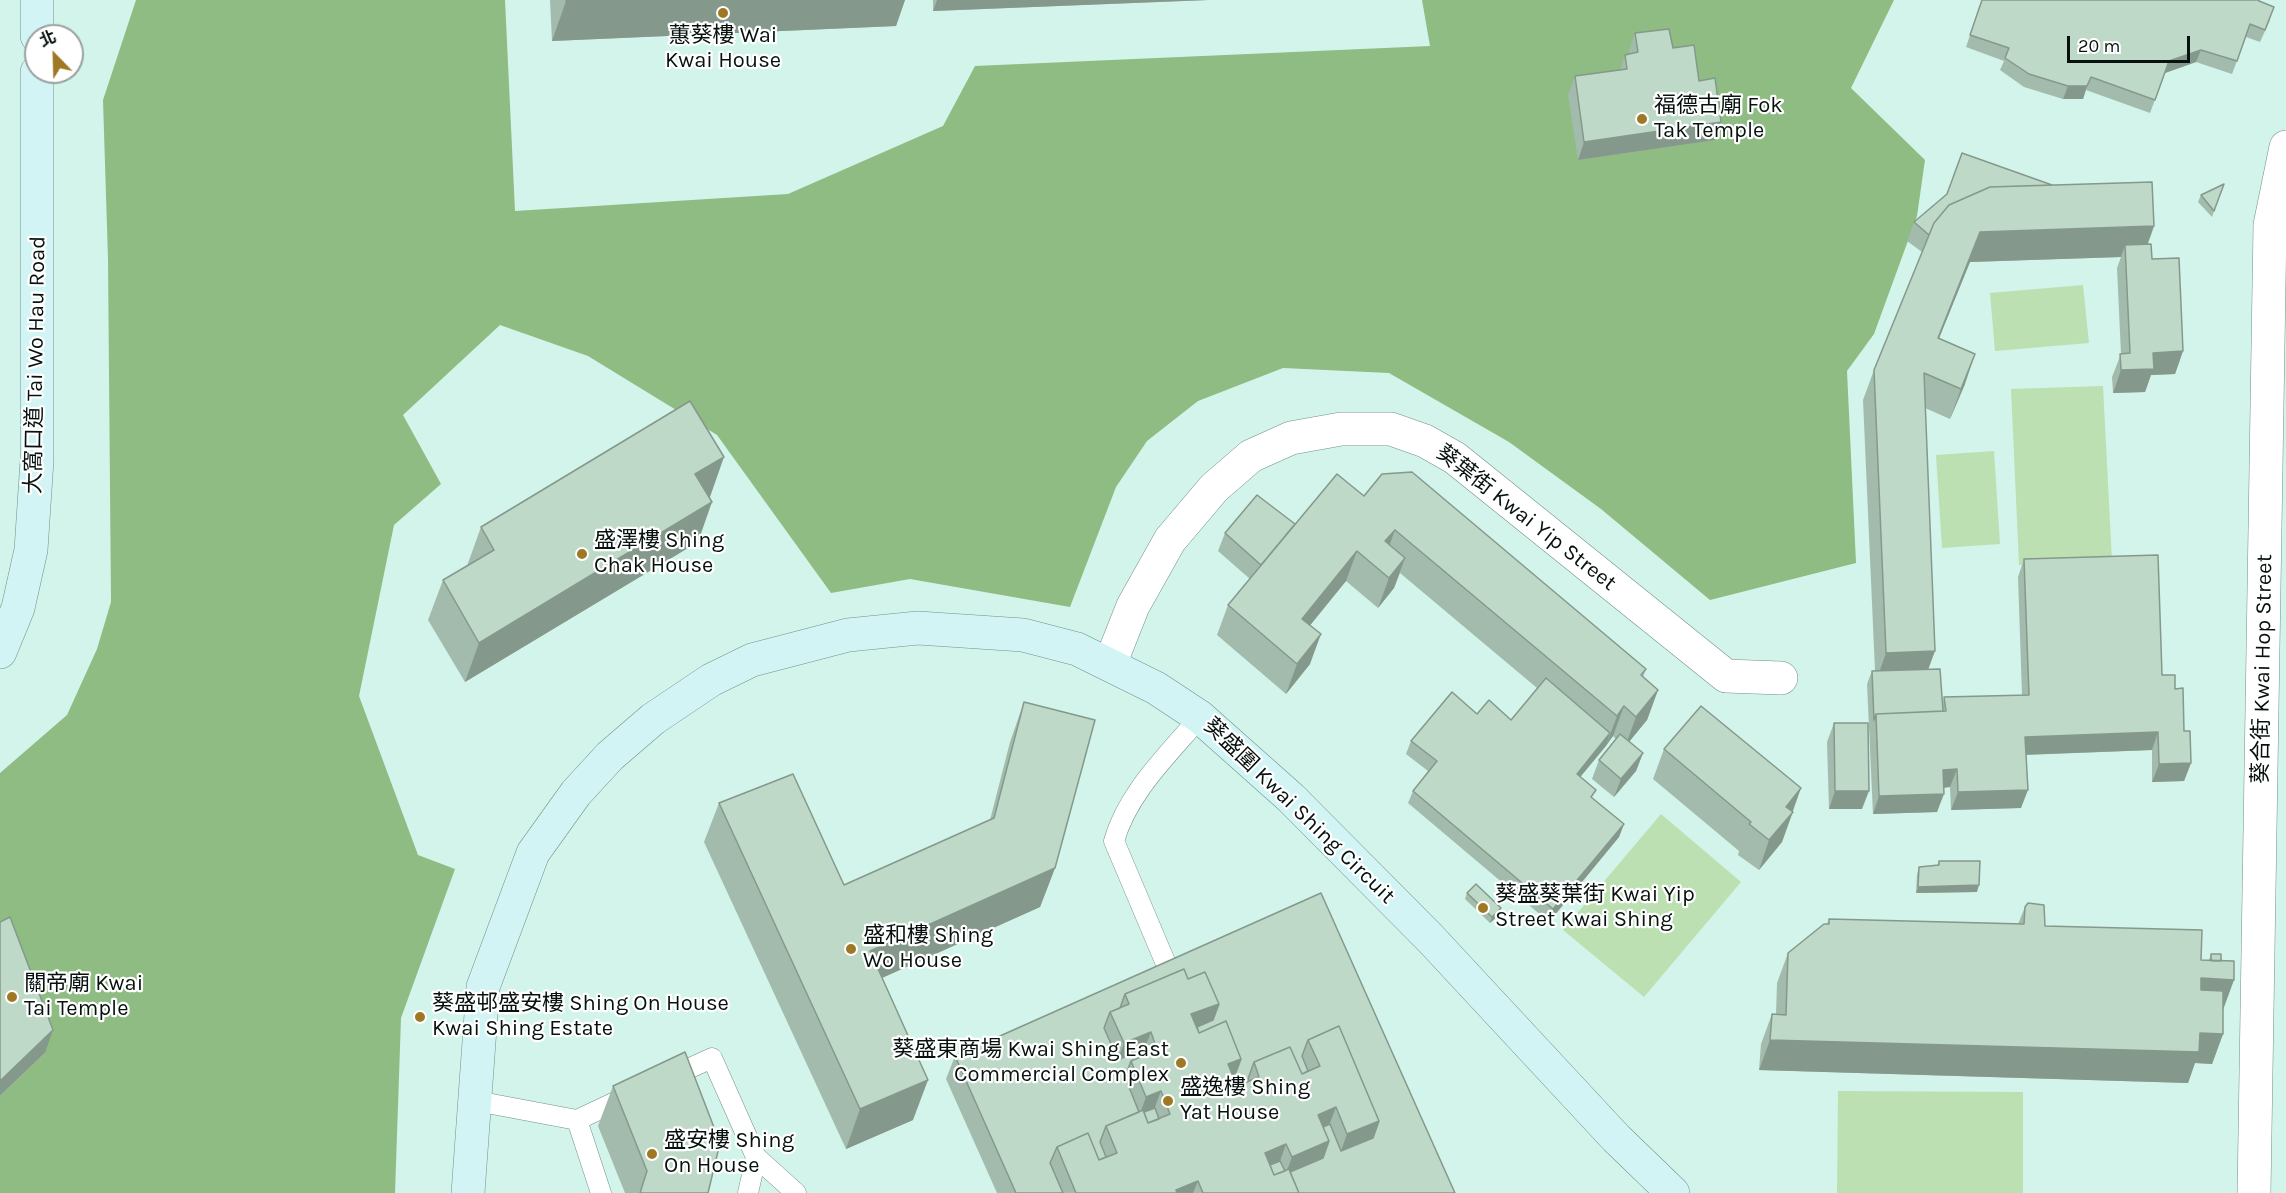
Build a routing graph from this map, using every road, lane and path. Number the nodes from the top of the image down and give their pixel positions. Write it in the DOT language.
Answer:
graph roads {
  1 [pos="37,0"];
  2 [pos="37,24"];
  3 [pos="37,84"];
  4 [pos="2286,147"];
  5 [pos="0,652"];
  6 [pos="1110,664"];
  7 [pos="1781,678"];
  8 [pos="1200,717"];
  9 [pos="1172,978"];
  10 [pos="476,1101"];
  11 [pos="577,1120"];
  12 [pos="756,1157"];
  13 [pos="468,1193"];
  14 [pos="601,1193"];
  15 [pos="748,1193"];
  16 [pos="796,1193"];
  17 [pos="1673,1193"];
  18 [pos="2254,1193"];
  1 -- 2 [label="street"];
  3 -- 5 [label="street, 大窩口道 Tai Wo Hau Road"];
  4 -- 18 [label="street, 葵合街 Kwai Hop Street"];
  6 -- 7 [label="street, 葵葉街 Kwai Yip Street"];
  6 -- 8 [label="street, 葵盛圍 Kwai Shing Circuit"];
  6 -- 10 [label="street, 葵盛圍 Kwai Shing Circuit"];
  8 -- 9 [label="lane"];
  8 -- 17 [label="street, 葵盛圍 Kwai Shing Circuit"];
  10 -- 11 [label="lane"];
  10 -- 13 [label="street, 葵盛圍 Kwai Shing Circuit"];
  11 -- 12 [label="lane"];
  11 -- 14 [label="lane"];
  12 -- 15 [label="lane"];
  12 -- 16 [label="lane"];
}
